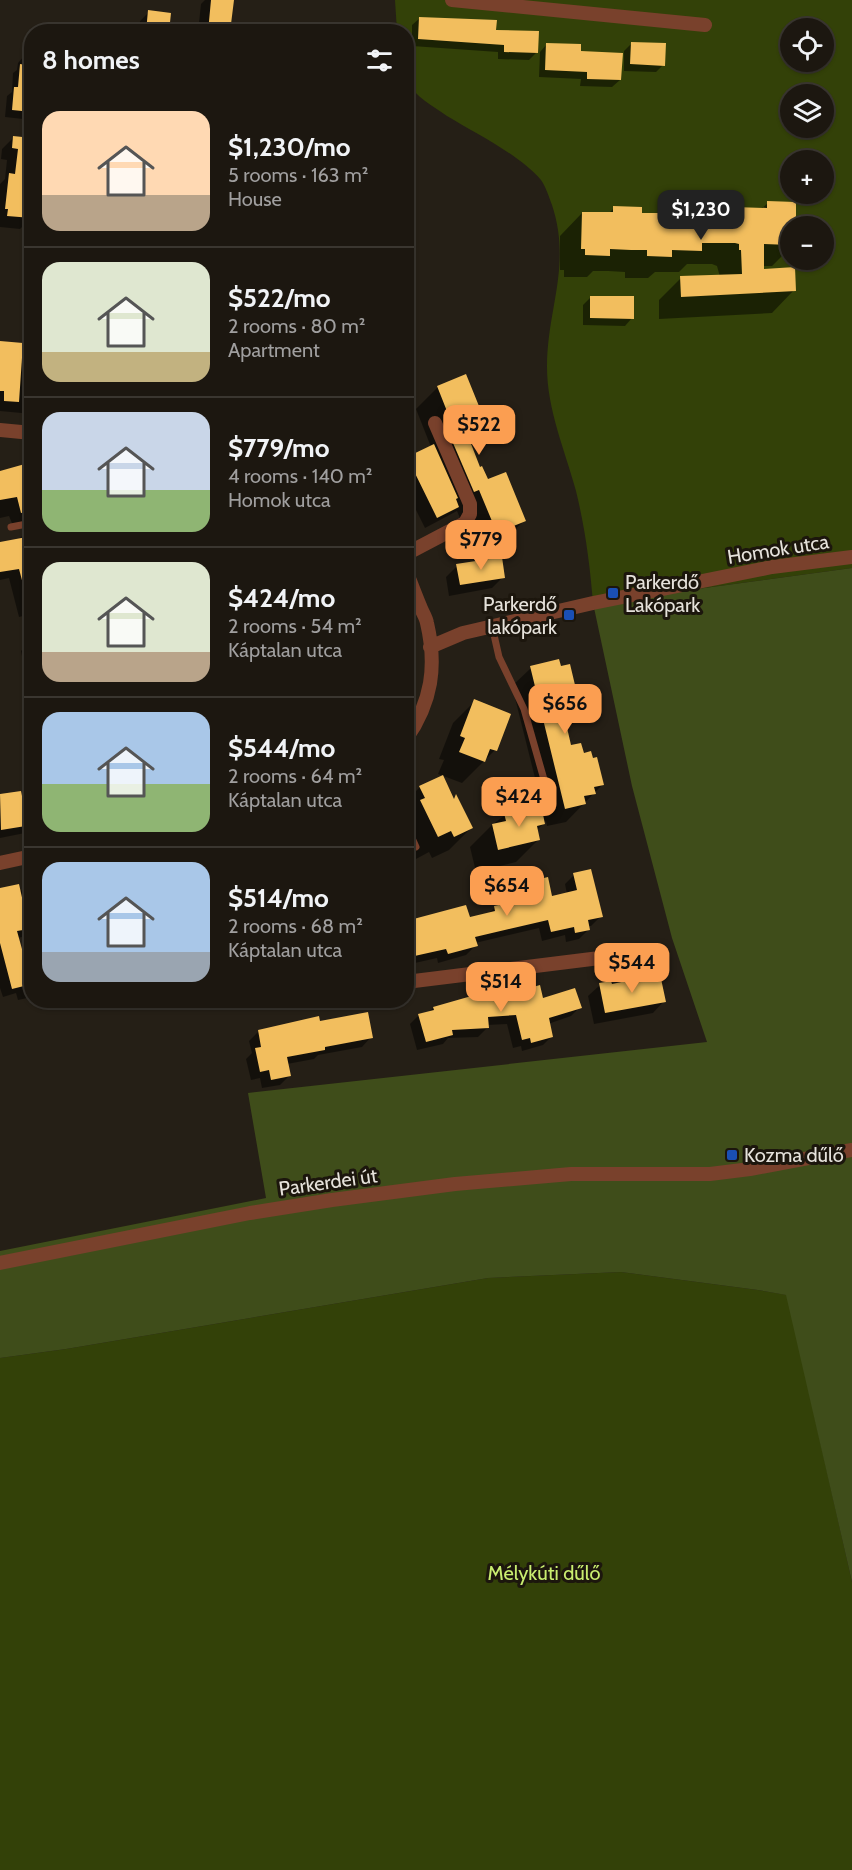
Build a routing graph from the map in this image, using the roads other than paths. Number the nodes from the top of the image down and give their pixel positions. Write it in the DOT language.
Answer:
graph roads {
  1 [pos="452,0"];
  2 [pos="705,25"];
  3 [pos="435,423"];
  4 [pos="0,430"];
  5 [pos="24,432"];
  6 [pos="24,525"];
  7 [pos="11,527"];
  8 [pos="414,550"];
  9 [pos="852,557"];
  10 [pos="414,590"];
  11 [pos="492,626"];
  12 [pos="430,647"];
  13 [pos="414,728"];
  14 [pos="545,783"];
  15 [pos="414,843"];
  16 [pos="416,847"];
  17 [pos="24,858"];
  18 [pos="0,863"];
  19 [pos="656,951"];
  20 [pos="414,981"];
  21 [pos="852,1150"];
  22 [pos="0,1263"];
  1 -- 2 [label="street"];
  3 -- 8 [label="street"];
  4 -- 5 [label="street"];
  6 -- 7 [label="lane"];
  9 -- 11 [label="street, Homok utca"];
  10 -- 12 [label="street"];
  11 -- 12 [label="street, Homok utca"];
  11 -- 14 [label="lane"];
  12 -- 13 [label="street"];
  15 -- 16 [label="lane"];
  17 -- 18 [label="street"];
  19 -- 20 [label="street"];
  21 -- 22 [label="street, Parkerdei út"];
}
